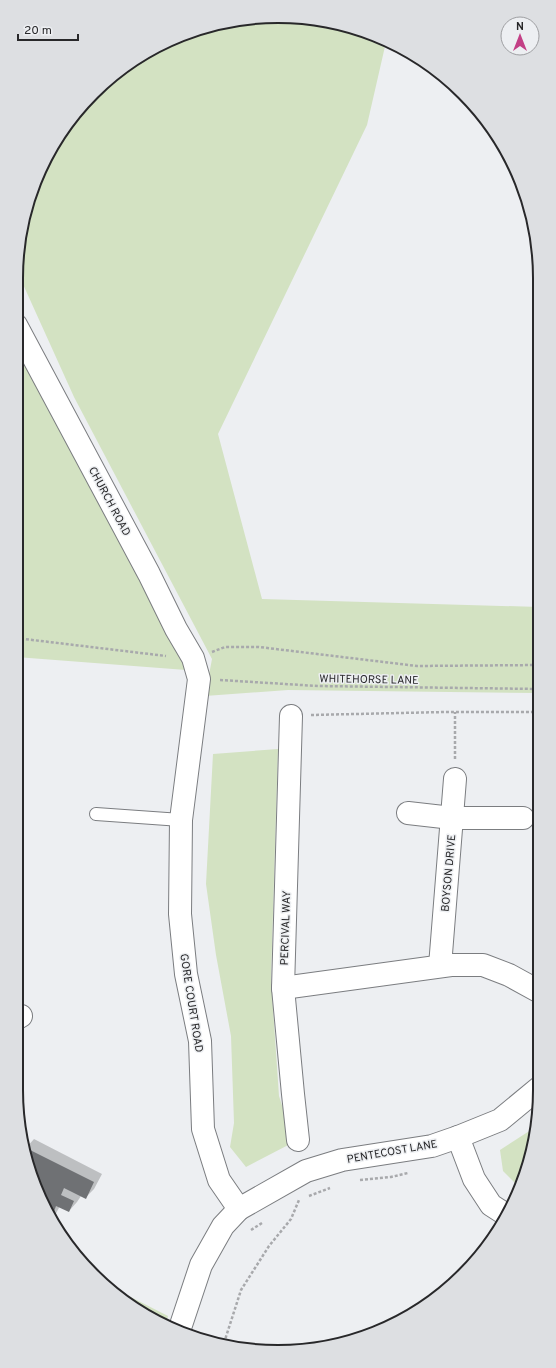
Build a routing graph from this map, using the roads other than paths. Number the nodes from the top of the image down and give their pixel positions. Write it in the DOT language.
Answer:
graph roads {
  1 [pos="23,338"];
  2 [pos="199,679"];
  3 [pos="291,716"];
  4 [pos="455,779"];
  5 [pos="408,813"];
  6 [pos="96,814"];
  7 [pos="452,818"];
  8 [pos="523,818"];
  9 [pos="182,820"];
  10 [pos="440,966"];
  11 [pos="284,988"];
  12 [pos="533,988"];
  13 [pos="533,1093"];
  14 [pos="458,1137"];
  15 [pos="298,1140"];
  16 [pos="239,1209"];
  17 [pos="502,1213"];
  18 [pos="181,1326"];
  1 -- 2 [label="street, CHURCH ROAD"];
  2 -- 9 [label="street, GORE COURT ROAD"];
  3 -- 11 [label="street, PERCIVAL WAY"];
  4 -- 7 [label="street, BOYSON DRIVE"];
  5 -- 7 [label="street"];
  6 -- 9 [label="lane"];
  7 -- 8 [label="street"];
  7 -- 10 [label="street, BOYSON DRIVE"];
  9 -- 16 [label="street, GORE COURT ROAD"];
  10 -- 11 [label="street"];
  10 -- 12 [label="street"];
  11 -- 15 [label="street, PERCIVAL WAY"];
  13 -- 14 [label="street, PENTECOST LANE"];
  14 -- 16 [label="street, PENTECOST LANE"];
  14 -- 17 [label="street"];
  16 -- 18 [label="street"];
}
